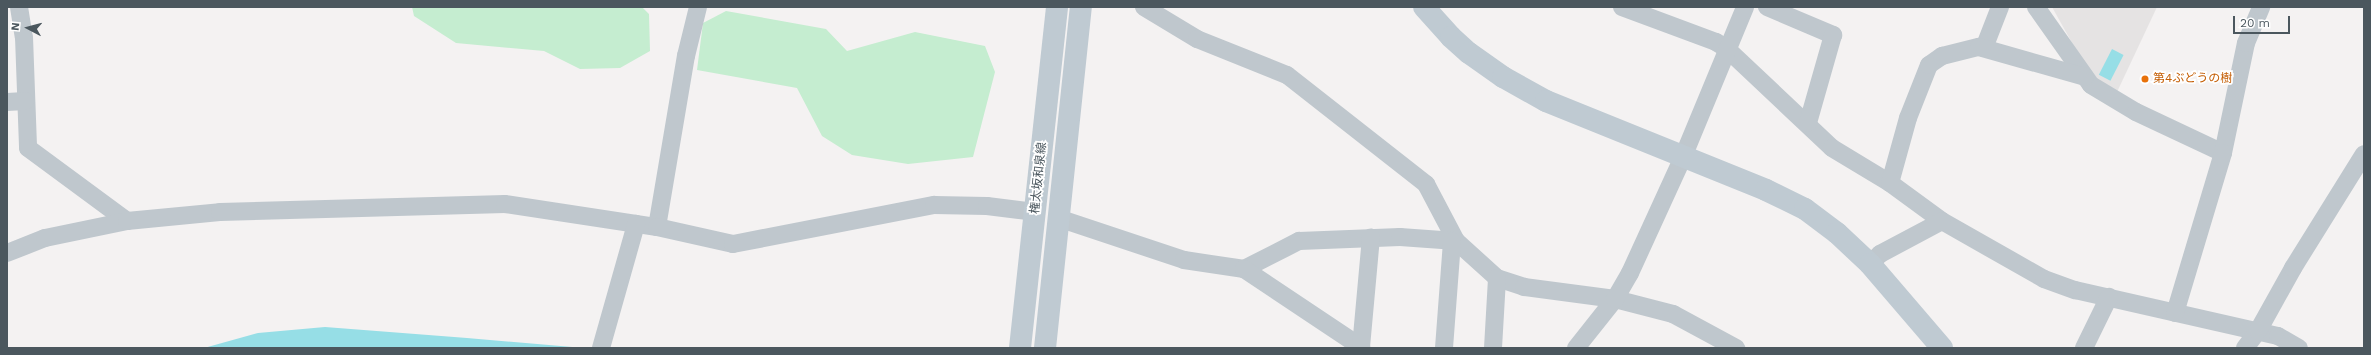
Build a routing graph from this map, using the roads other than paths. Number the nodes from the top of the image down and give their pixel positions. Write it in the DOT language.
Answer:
graph roads {
  1 [pos="19,7"];
  2 [pos="698,7"];
  3 [pos="1057,7"];
  4 [pos="1081,7"];
  5 [pos="1144,7"];
  6 [pos="1424,7"];
  7 [pos="1622,7"];
  8 [pos="1745,7"];
  9 [pos="1767,7"];
  10 [pos="2000,7"];
  11 [pos="2036,7"];
  12 [pos="2261,7"];
  13 [pos="1984,48"];
  14 [pos="1727,49"];
  15 [pos="2085,77"];
  16 [pos="25,101"];
  17 [pos="7,102"];
  18 [pos="1808,123"];
  19 [pos="2223,153"];
  20 [pos="2364,154"];
  21 [pos="1683,157"];
  22 [pos="1890,183"];
  23 [pos="1035,212"];
  24 [pos="1058,218"];
  25 [pos="127,221"];
  26 [pos="1942,221"];
  27 [pos="636,224"];
  28 [pos="657,227"];
  29 [pos="1371,237"];
  30 [pos="1454,241"];
  31 [pos="7,253"];
  32 [pos="1870,264"];
  33 [pos="1244,269"];
  34 [pos="1497,278"];
  35 [pos="2109,297"];
  36 [pos="1615,299"];
  37 [pos="2175,313"];
  38 [pos="2258,331"];
  39 [pos="602,345"];
  40 [pos="1020,348"];
  41 [pos="1045,348"];
  42 [pos="1444,348"];
  43 [pos="1493,348"];
  44 [pos="1576,348"];
  45 [pos="1736,348"];
  46 [pos="1942,348"];
  47 [pos="2084,348"];
  48 [pos="2245,348"];
  49 [pos="2299,348"];
  1 -- 16 [label="street"];
  2 -- 28 [label="street"];
  3 -- 23 [label="street, 権太坂和泉線"];
  4 -- 24 [label="street, 権太坂和泉線"];
  5 -- 30 [label="street"];
  6 -- 21 [label="street"];
  7 -- 14 [label="street"];
  8 -- 14 [label="street"];
  9 -- 18 [label="street"];
  10 -- 13 [label="street"];
  11 -- 15 [label="street"];
  12 -- 19 [label="street"];
  13 -- 15 [label="street"];
  13 -- 22 [label="street"];
  14 -- 18 [label="street"];
  14 -- 21 [label="street"];
  15 -- 19 [label="street"];
  16 -- 17 [label="street"];
  16 -- 25 [label="street"];
  18 -- 22 [label="street"];
  19 -- 37 [label="street"];
  20 -- 38 [label="street"];
  21 -- 32 [label="street"];
  21 -- 36 [label="street"];
  22 -- 26 [label="street"];
  23 -- 28 [label="street"];
  23 -- 40 [label="street, 権太坂和泉線"];
  24 -- 33 [label="street"];
  24 -- 41 [label="street, 権太坂和泉線"];
  25 -- 27 [label="street"];
  25 -- 31 [label="street"];
  26 -- 32 [label="street"];
  26 -- 35 [label="street"];
  27 -- 28 [label="street"];
  27 -- 39 [label="street"];
  29 -- 30 [label="street"];
  29 -- 33 [label="street"];
  29 -- 33 [label="street"];
  30 -- 34 [label="street"];
  30 -- 42 [label="street"];
  32 -- 46 [label="street"];
  34 -- 36 [label="street"];
  34 -- 43 [label="street"];
  35 -- 37 [label="street"];
  35 -- 47 [label="street"];
  36 -- 44 [label="street"];
  36 -- 45 [label="street"];
  37 -- 38 [label="street"];
  38 -- 48 [label="street"];
  38 -- 49 [label="street"];
}
